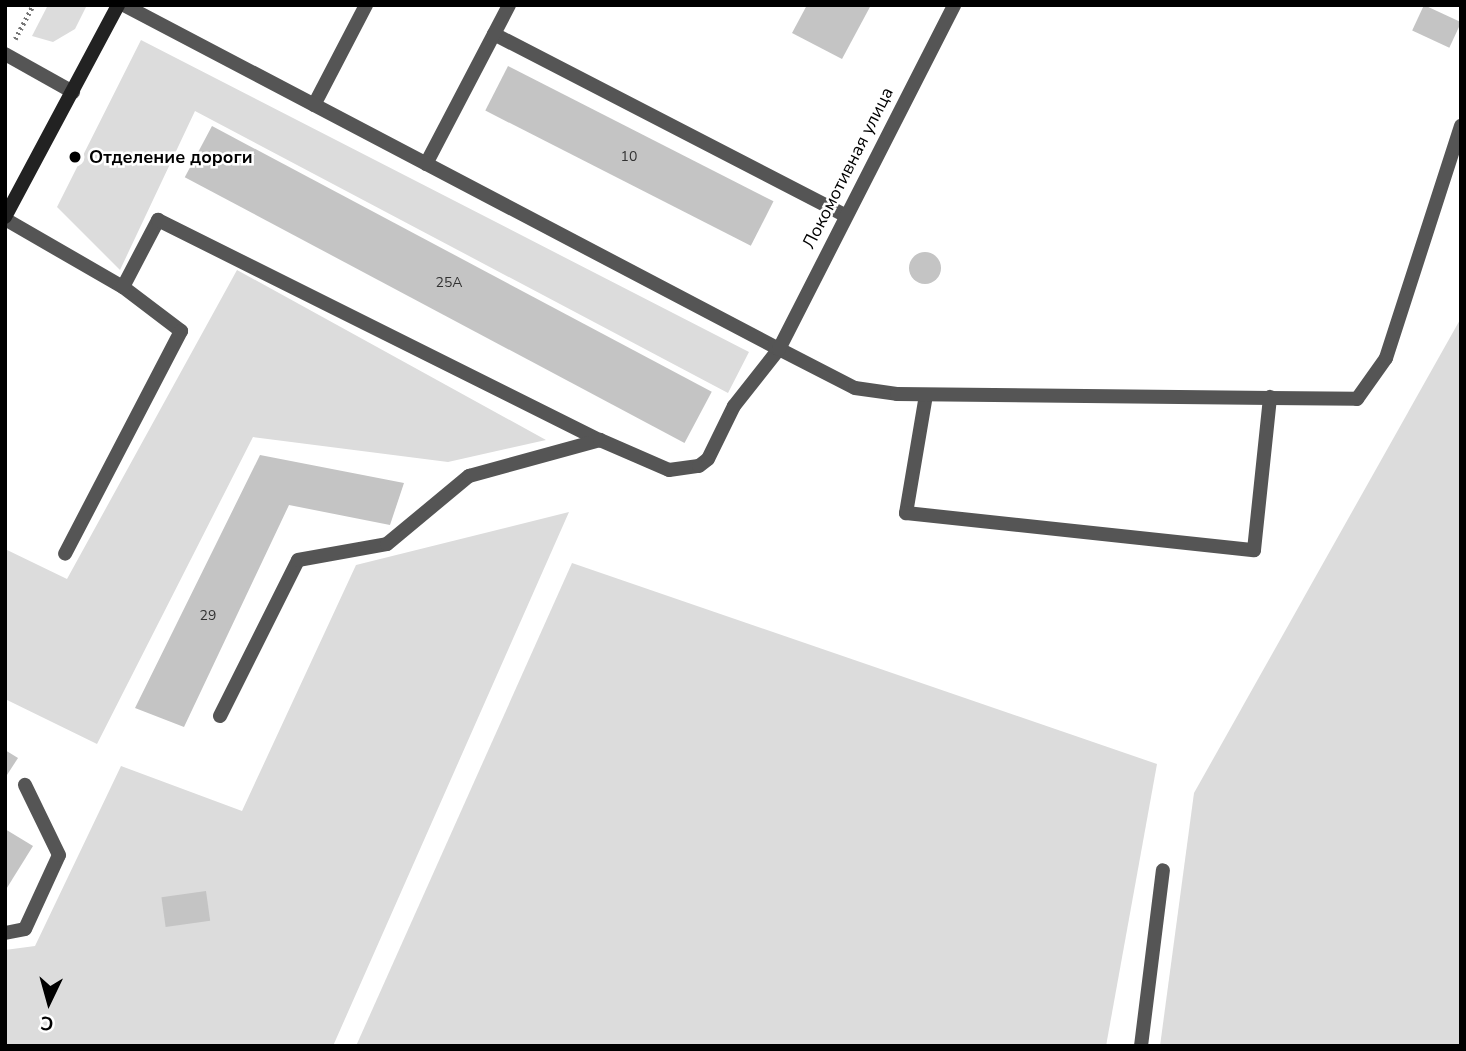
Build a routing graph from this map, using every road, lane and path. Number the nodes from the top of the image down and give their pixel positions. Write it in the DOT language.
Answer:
graph roads {
  1 [pos="33,5"];
  2 [pos="118,5"];
  3 [pos="124,5"];
  4 [pos="366,5"];
  5 [pos="509,5"];
  6 [pos="954,5"];
  7 [pos="494,34"];
  8 [pos="6,54"];
  9 [pos="73,92"];
  10 [pos="314,105"];
  11 [pos="1461,126"];
  12 [pos="426,164"];
  13 [pos="845,215"];
  14 [pos="5,218"];
  15 [pos="122,287"];
  16 [pos="779,349"];
  17 [pos="926,395"];
  18 [pos="1270,397"];
  19 [pos="600,440"];
  20 [pos="65,554"];
  21 [pos="220,716"];
  22 [pos="25,785"];
  23 [pos="1163,870"];
  24 [pos="5,933"];
  25 [pos="1141,1046"];
  1 -- 8 [label="path"];
  2 -- 9 [label="street"];
  3 -- 10 [label="street"];
  4 -- 10 [label="street"];
  5 -- 7 [label="street"];
  6 -- 13 [label="street, Локомотивная улица"];
  7 -- 12 [label="street"];
  7 -- 13 [label="street"];
  8 -- 9 [label="street"];
  9 -- 14 [label="street"];
  10 -- 12 [label="street"];
  11 -- 18 [label="street"];
  12 -- 16 [label="street"];
  13 -- 16 [label="street, Локомотивная улица"];
  14 -- 15 [label="street"];
  15 -- 19 [label="street, Локомотивная улица"];
  15 -- 20 [label="street"];
  16 -- 17 [label="street"];
  16 -- 19 [label="street, Локомотивная улица"];
  17 -- 18 [label="street"];
  17 -- 18 [label="street"];
  19 -- 21 [label="street"];
  22 -- 24 [label="street"];
  23 -- 25 [label="street"];
}
